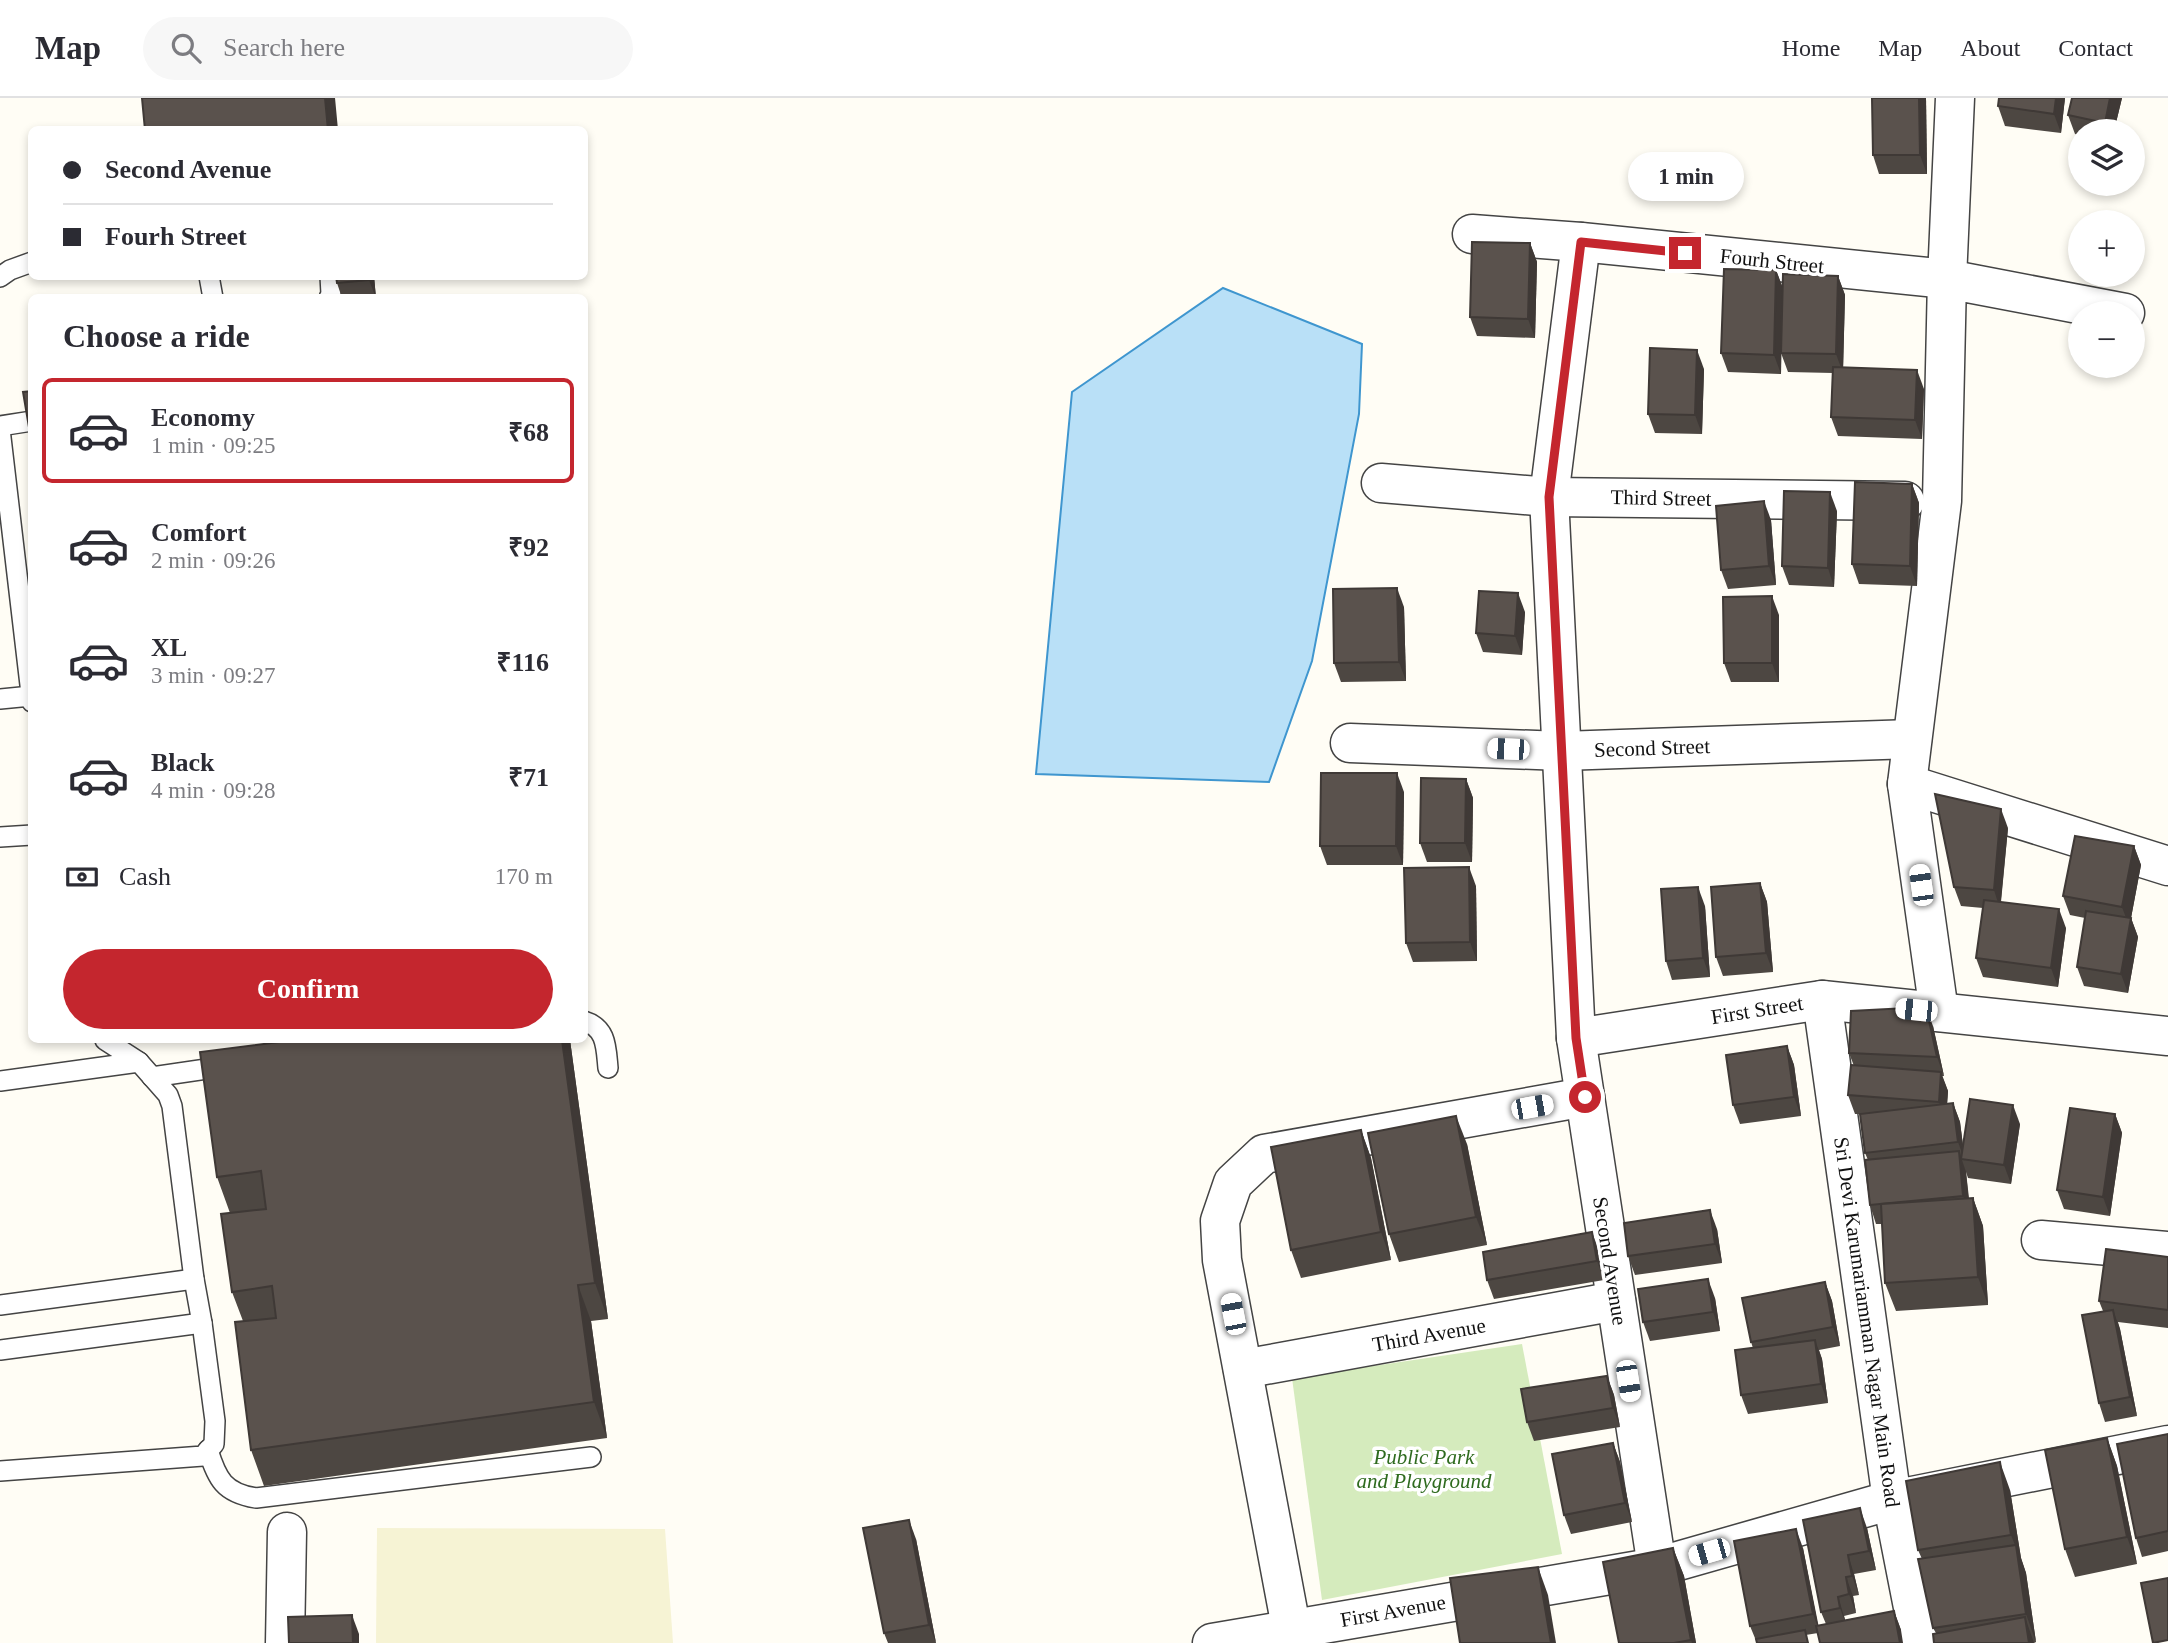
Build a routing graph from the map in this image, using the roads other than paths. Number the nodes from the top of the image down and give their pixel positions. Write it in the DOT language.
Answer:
graph roads {
  1 [pos="1955,98"];
  2 [pos="1472,234"];
  3 [pos="1581,242"];
  4 [pos="28,263"];
  5 [pos="0,277"];
  6 [pos="1947,279"];
  7 [pos="2068,303"];
  8 [pos="28,422"];
  9 [pos="0,427"];
  10 [pos="1381,483"];
  11 [pos="1549,497"];
  12 [pos="1942,501"];
  13 [pos="7,540"];
  14 [pos="28,676"];
  15 [pos="28,696"];
  16 [pos="0,699"];
  17 [pos="1912,739"];
  18 [pos="1350,743"];
  19 [pos="1562,751"];
  20 [pos="1906,783"];
  21 [pos="28,835"];
  22 [pos="0,837"];
  23 [pos="2168,866"];
  24 [pos="1822,1000"];
  25 [pos="1939,1012"];
  26 [pos="588,1022"];
  27 [pos="2168,1036"];
  28 [pos="1576,1038"];
  29 [pos="109,1043"];
  30 [pos="246,1064"];
  31 [pos="608,1068"];
  32 [pos="145,1070"];
  33 [pos="0,1081"];
  34 [pos="1585,1097"];
  35 [pos="2041,1240"];
  36 [pos="2168,1251"];
  37 [pos="194,1279"];
  38 [pos="1616,1301"];
  39 [pos="0,1305"];
  40 [pos="202,1323"];
  41 [pos="0,1350"];
  42 [pos="1243,1369"];
  43 [pos="2168,1445"];
  44 [pos="208,1450"];
  45 [pos="591,1457"];
  46 [pos="0,1471"];
  47 [pos="1892,1500"];
  48 [pos="287,1532"];
  49 [pos="1657,1567"];
  50 [pos="1293,1636"];
  51 [pos="285,1643"];
  52 [pos="1212,1643"];
  53 [pos="1920,1643"];
  1 -- 6 [label="street"];
  2 -- 3 [label="street, Fourh Street"];
  3 -- 6 [label="street, Fourh Street"];
  3 -- 11 [label="street, Second Avenue"];
  4 -- 5 [label="lane"];
  6 -- 7 [label="street, Fourh Street"];
  6 -- 12 [label="street"];
  8 -- 9 [label="lane"];
  9 -- 13 [label="lane"];
  10 -- 11 [label="street, Third Street"];
  11 -- 12 [label="street, Third Street"];
  11 -- 19 [label="street, Second Avenue"];
  12 -- 17 [label="street"];
  13 -- 14 [label="lane"];
  15 -- 16 [label="lane"];
  17 -- 19 [label="street, Second Street"];
  17 -- 20 [label="street"];
  18 -- 19 [label="street, Second Street"];
  19 -- 28 [label="street, Second Avenue"];
  20 -- 23 [label="street"];
  20 -- 25 [label="street"];
  21 -- 22 [label="lane"];
  24 -- 25 [label="street, First Street"];
  24 -- 28 [label="street, First Street"];
  24 -- 47 [label="street, Sri Devi Karumariamman Nagar Main Road"];
  25 -- 27 [label="street, First Street"];
  26 -- 31 [label="lane"];
  28 -- 34 [label="street, Second Avenue"];
  29 -- 32 [label="lane"];
  30 -- 32 [label="lane"];
  32 -- 33 [label="lane"];
  32 -- 37 [label="lane"];
  34 -- 38 [label="street, Second Avenue"];
  34 -- 42 [label="street"];
  35 -- 36 [label="street"];
  37 -- 39 [label="lane"];
  37 -- 40 [label="lane"];
  38 -- 42 [label="street, Third Avenue"];
  38 -- 49 [label="street, Second Avenue"];
  40 -- 41 [label="lane"];
  40 -- 44 [label="lane"];
  42 -- 50 [label="street"];
  43 -- 47 [label="street, First Avenue"];
  44 -- 45 [label="lane"];
  44 -- 46 [label="lane"];
  47 -- 49 [label="street, First Avenue"];
  47 -- 53 [label="street, Sri Devi Karumariamman Nagar Main Road"];
  48 -- 51 [label="street"];
  49 -- 50 [label="street, First Avenue"];
  50 -- 52 [label="street, First Avenue"];
}
